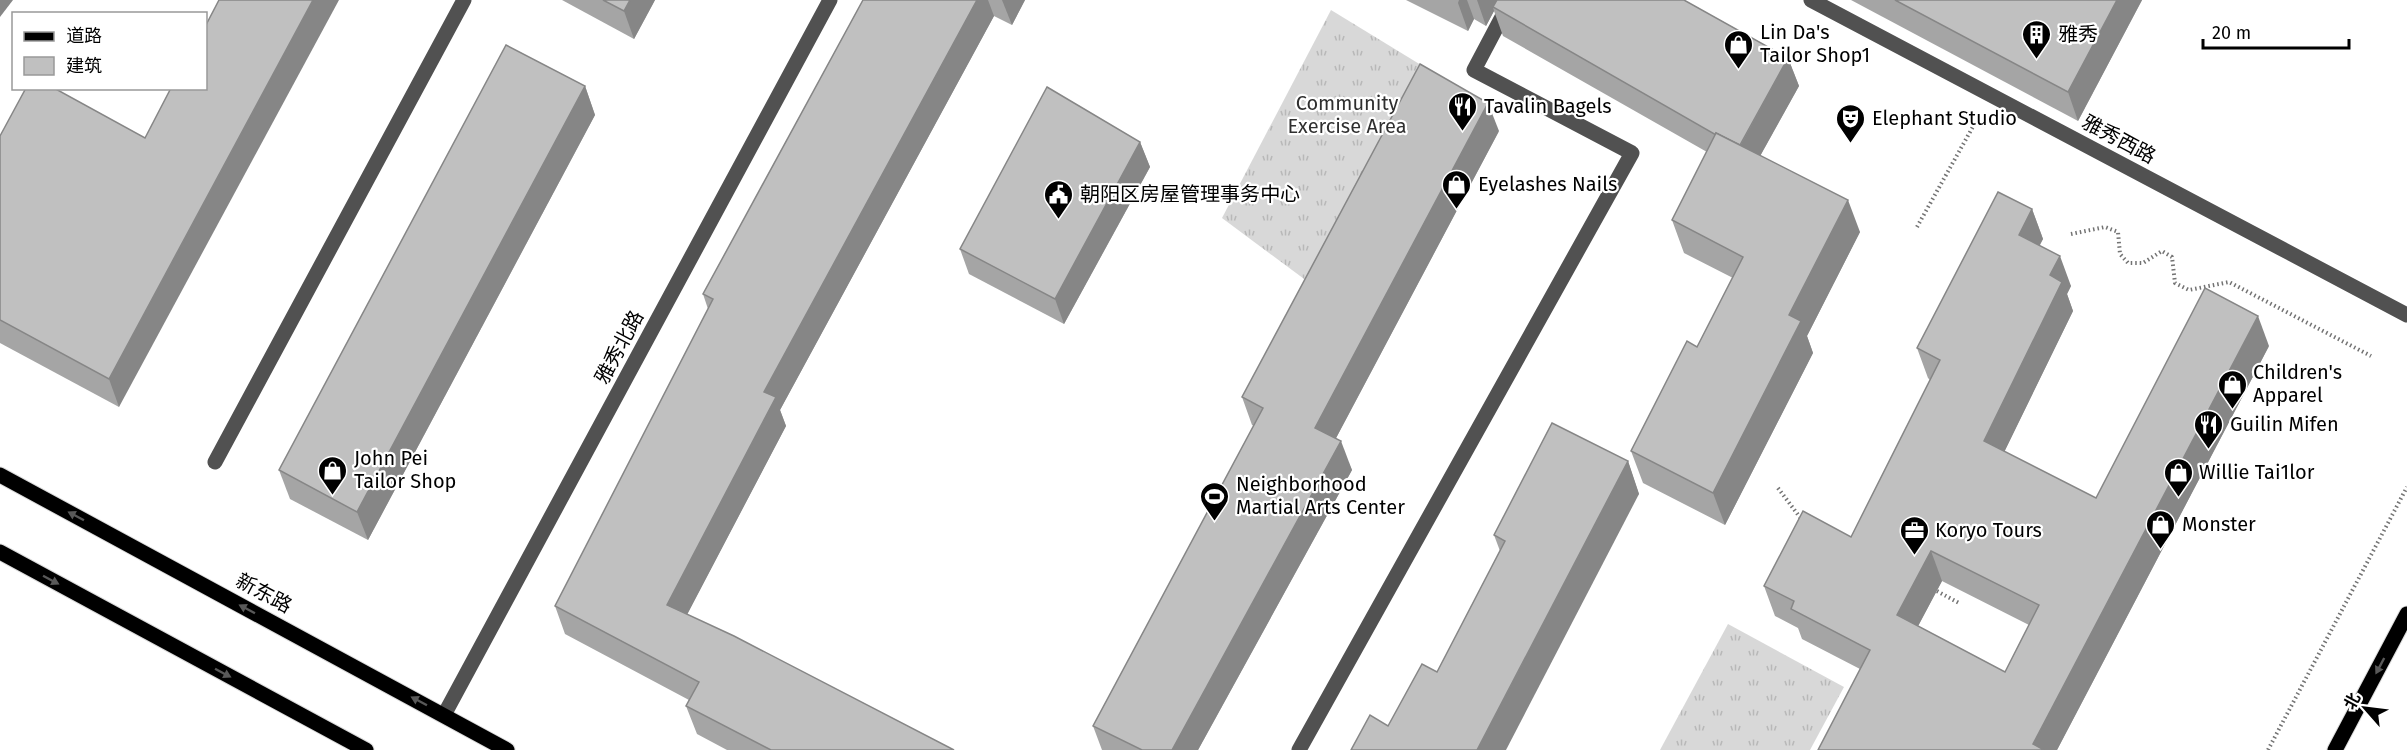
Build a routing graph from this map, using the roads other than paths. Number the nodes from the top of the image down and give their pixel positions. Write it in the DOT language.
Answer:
graph roads {
  1 [pos="464,0"];
  2 [pos="830,0"];
  3 [pos="1511,0"];
  4 [pos="1811,0"];
  5 [pos="2407,315"];
  6 [pos="215,462"];
  7 [pos="0,475"];
  8 [pos="0,552"];
  9 [pos="2407,614"];
  10 [pos="444,715"];
  11 [pos="366,750"];
  12 [pos="507,750"];
  13 [pos="1299,750"];
  14 [pos="2335,750"];
  1 -- 6 [label="street"];
  2 -- 10 [label="street, 雅秀北路"];
  3 -- 13 [label="street"];
  4 -- 5 [label="street, 雅秀西路"];
  10 -- 7 [label="main road, 新东路, one-way"];
  8 -- 11 [label="main road, one-way"];
  9 -- 14 [label="main road, one-way"];
  10 -- 12 [label="main road, 新东路"];
}
